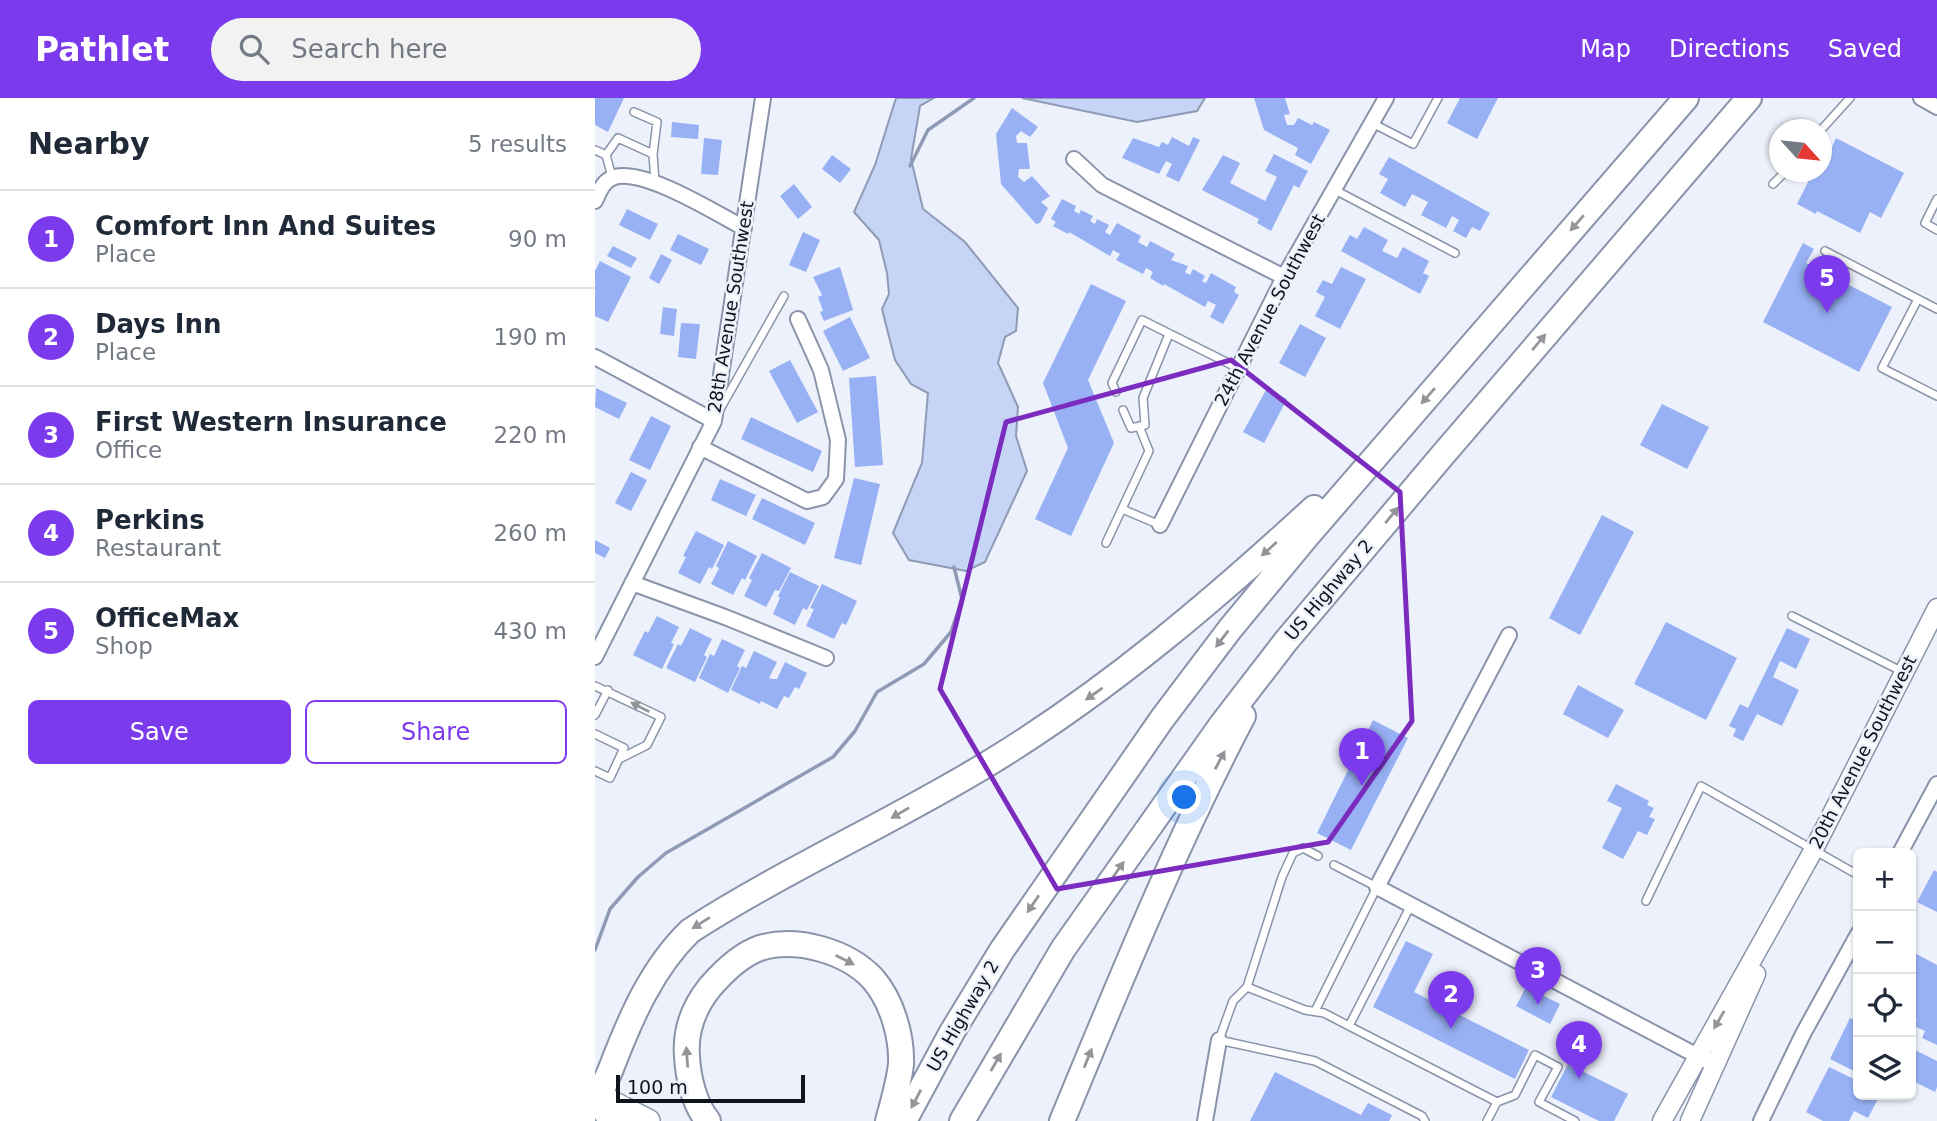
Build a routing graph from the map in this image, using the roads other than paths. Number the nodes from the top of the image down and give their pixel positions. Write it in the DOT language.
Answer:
graph roads {
  1 [pos="763,98"];
  2 [pos="1386,98"];
  3 [pos="1438,98"];
  4 [pos="1669,98"];
  5 [pos="1686,98"];
  6 [pos="1749,98"];
  7 [pos="1850,98"];
  8 [pos="1921,98"];
  9 [pos="1937,107"];
  10 [pos="634,112"];
  11 [pos="1832,119"];
  12 [pos="1372,123"];
  13 [pos="595,150"];
  14 [pos="653,154"];
  15 [pos="606,155"];
  16 [pos="1074,159"];
  17 [pos="617,176"];
  18 [pos="655,182"];
  19 [pos="1607,188"];
  20 [pos="1335,190"];
  21 [pos="1937,199"];
  22 [pos="595,201"];
  23 [pos="744,228"];
  24 [pos="1937,230"];
  25 [pos="1825,251"];
  26 [pos="1455,253"];
  27 [pos="1284,277"];
  28 [pos="783,296"];
  29 [pos="1918,299"];
  30 [pos="1937,309"];
  31 [pos="798,318"];
  32 [pos="1169,334"];
  33 [pos="595,357"];
  34 [pos="1238,368"];
  35 [pos="1116,392"];
  36 [pos="1937,396"];
  37 [pos="1123,410"];
  38 [pos="1408,419"];
  39 [pos="714,421"];
  40 [pos="1139,426"];
  41 [pos="701,447"];
  42 [pos="1122,509"];
  43 [pos="1160,525"];
  44 [pos="1106,543"];
  45 [pos="632,583"];
  46 [pos="1316,606"];
  47 [pos="1937,608"];
  48 [pos="1792,616"];
  49 [pos="1509,635"];
  50 [pos="595,655"];
  51 [pos="826,658"];
  52 [pos="1904,672"];
  53 [pos="595,686"];
  54 [pos="608,690"];
  55 [pos="595,715"];
  56 [pos="595,734"];
  57 [pos="619,759"];
  58 [pos="595,771"];
  59 [pos="1937,784"];
  60 [pos="1903,848"];
  61 [pos="1813,851"];
  62 [pos="1318,856"];
  63 [pos="1334,865"];
  64 [pos="1853,872"];
  65 [pos="1377,887"];
  66 [pos="1789,897"];
  67 [pos="1646,901"];
  68 [pos="1411,905"];
  69 [pos="1853,943"];
  70 [pos="1247,987"];
  71 [pos="1315,1011"];
  72 [pos="1349,1026"];
  73 [pos="626,1028"];
  74 [pos="1219,1041"];
  75 [pos="1698,1056"];
  76 [pos="595,1061"];
  77 [pos="1717,1065"];
  78 [pos="598,1096"];
  79 [pos="1497,1102"];
  80 [pos="612,1121"];
  81 [pos="648,1121"];
  82 [pos="708,1121"];
  83 [pos="888,1121"];
  84 [pos="904,1121"];
  85 [pos="962,1121"];
  86 [pos="1062,1121"];
  87 [pos="1205,1121"];
  88 [pos="1425,1121"];
  89 [pos="1487,1121"];
  90 [pos="1575,1121"];
  91 [pos="1662,1121"];
  92 [pos="1690,1121"];
  93 [pos="1761,1121"];
  1 -- 23 [label="street, 28th Avenue Southwest"];
  2 -- 12 [label="street, 24th Avenue Southwest"];
  3 -- 12 [label="lane"];
  4 -- 19 [label="highway"];
  5 -- 19 [label="highway, US Highway 2"];
  46 -- 6 [label="highway, US Highway 2, one-way"];
  7 -- 11 [label="lane"];
  8 -- 9 [label="street"];
  10 -- 14 [label="lane"];
  12 -- 20 [label="street, 24th Avenue Southwest"];
  13 -- 15 [label="lane"];
  14 -- 15 [label="lane"];
  14 -- 18 [label="lane"];
  15 -- 17 [label="lane"];
  16 -- 27 [label="street"];
  17 -- 18 [label="street"];
  17 -- 22 [label="street"];
  18 -- 23 [label="street"];
  19 -- 38 [label="highway, US Highway 2, one-way"];
  20 -- 26 [label="lane"];
  20 -- 27 [label="street, 24th Avenue Southwest"];
  21 -- 24 [label="lane"];
  23 -- 39 [label="street, 28th Avenue Southwest"];
  25 -- 29 [label="lane"];
  27 -- 34 [label="street, 24th Avenue Southwest"];
  28 -- 39 [label="lane"];
  29 -- 30 [label="lane"];
  29 -- 36 [label="lane"];
  31 -- 41 [label="street"];
  32 -- 34 [label="lane"];
  32 -- 35 [label="lane"];
  32 -- 40 [label="lane"];
  33 -- 39 [label="street"];
  34 -- 43 [label="street, 24th Avenue Southwest"];
  37 -- 40 [label="lane"];
  38 -- 73 [label="highway, one-way"];
  38 -- 84 [label="highway, US Highway 2, one-way"];
  39 -- 41 [label="street, 28th Avenue Southwest"];
  40 -- 42 [label="lane"];
  41 -- 45 [label="street, 28th Avenue Southwest"];
  42 -- 43 [label="lane"];
  42 -- 44 [label="lane"];
  45 -- 50 [label="street, 28th Avenue Southwest"];
  45 -- 51 [label="street"];
  85 -- 46 [label="highway, US Highway 2, one-way"];
  86 -- 46 [label="highway, one-way"];
  47 -- 52 [label="street, 20th Avenue Southwest"];
  48 -- 52 [label="lane"];
  49 -- 65 [label="street"];
  52 -- 61 [label="street, 20th Avenue Southwest"];
  53 -- 54 [label="lane"];
  54 -- 55 [label="lane"];
  57 -- 54 [label="lane, one-way"];
  56 -- 57 [label="lane"];
  57 -- 58 [label="lane"];
  59 -- 60 [label="street"];
  61 -- 64 [label="lane"];
  61 -- 66 [label="street, 20th Avenue Southwest"];
  61 -- 67 [label="lane"];
  62 -- 70 [label="lane"];
  63 -- 65 [label="lane"];
  65 -- 68 [label="street"];
  65 -- 71 [label="lane"];
  66 -- 75 [label="street, 20th Avenue Southwest, one-way"];
  66 -- 77 [label="street, 20th Avenue Southwest"];
  68 -- 72 [label="lane"];
  68 -- 75 [label="street"];
  69 -- 93 [label="street"];
  70 -- 71 [label="lane"];
  70 -- 74 [label="lane"];
  71 -- 72 [label="lane"];
  72 -- 79 [label="lane"];
  73 -- 76 [label="highway"];
  73 -- 78 [label="highway"];
  74 -- 87 [label="street"];
  74 -- 88 [label="lane"];
  75 -- 77 [label="street"];
  75 -- 91 [label="street, 20th Avenue Southwest"];
  77 -- 92 [label="street, 20th Avenue Southwest"];
  78 -- 80 [label="highway"];
  78 -- 81 [label="highway"];
  79 -- 89 [label="lane"];
  79 -- 90 [label="lane"];
  82 -- 83 [label="highway, one-way"];
}
